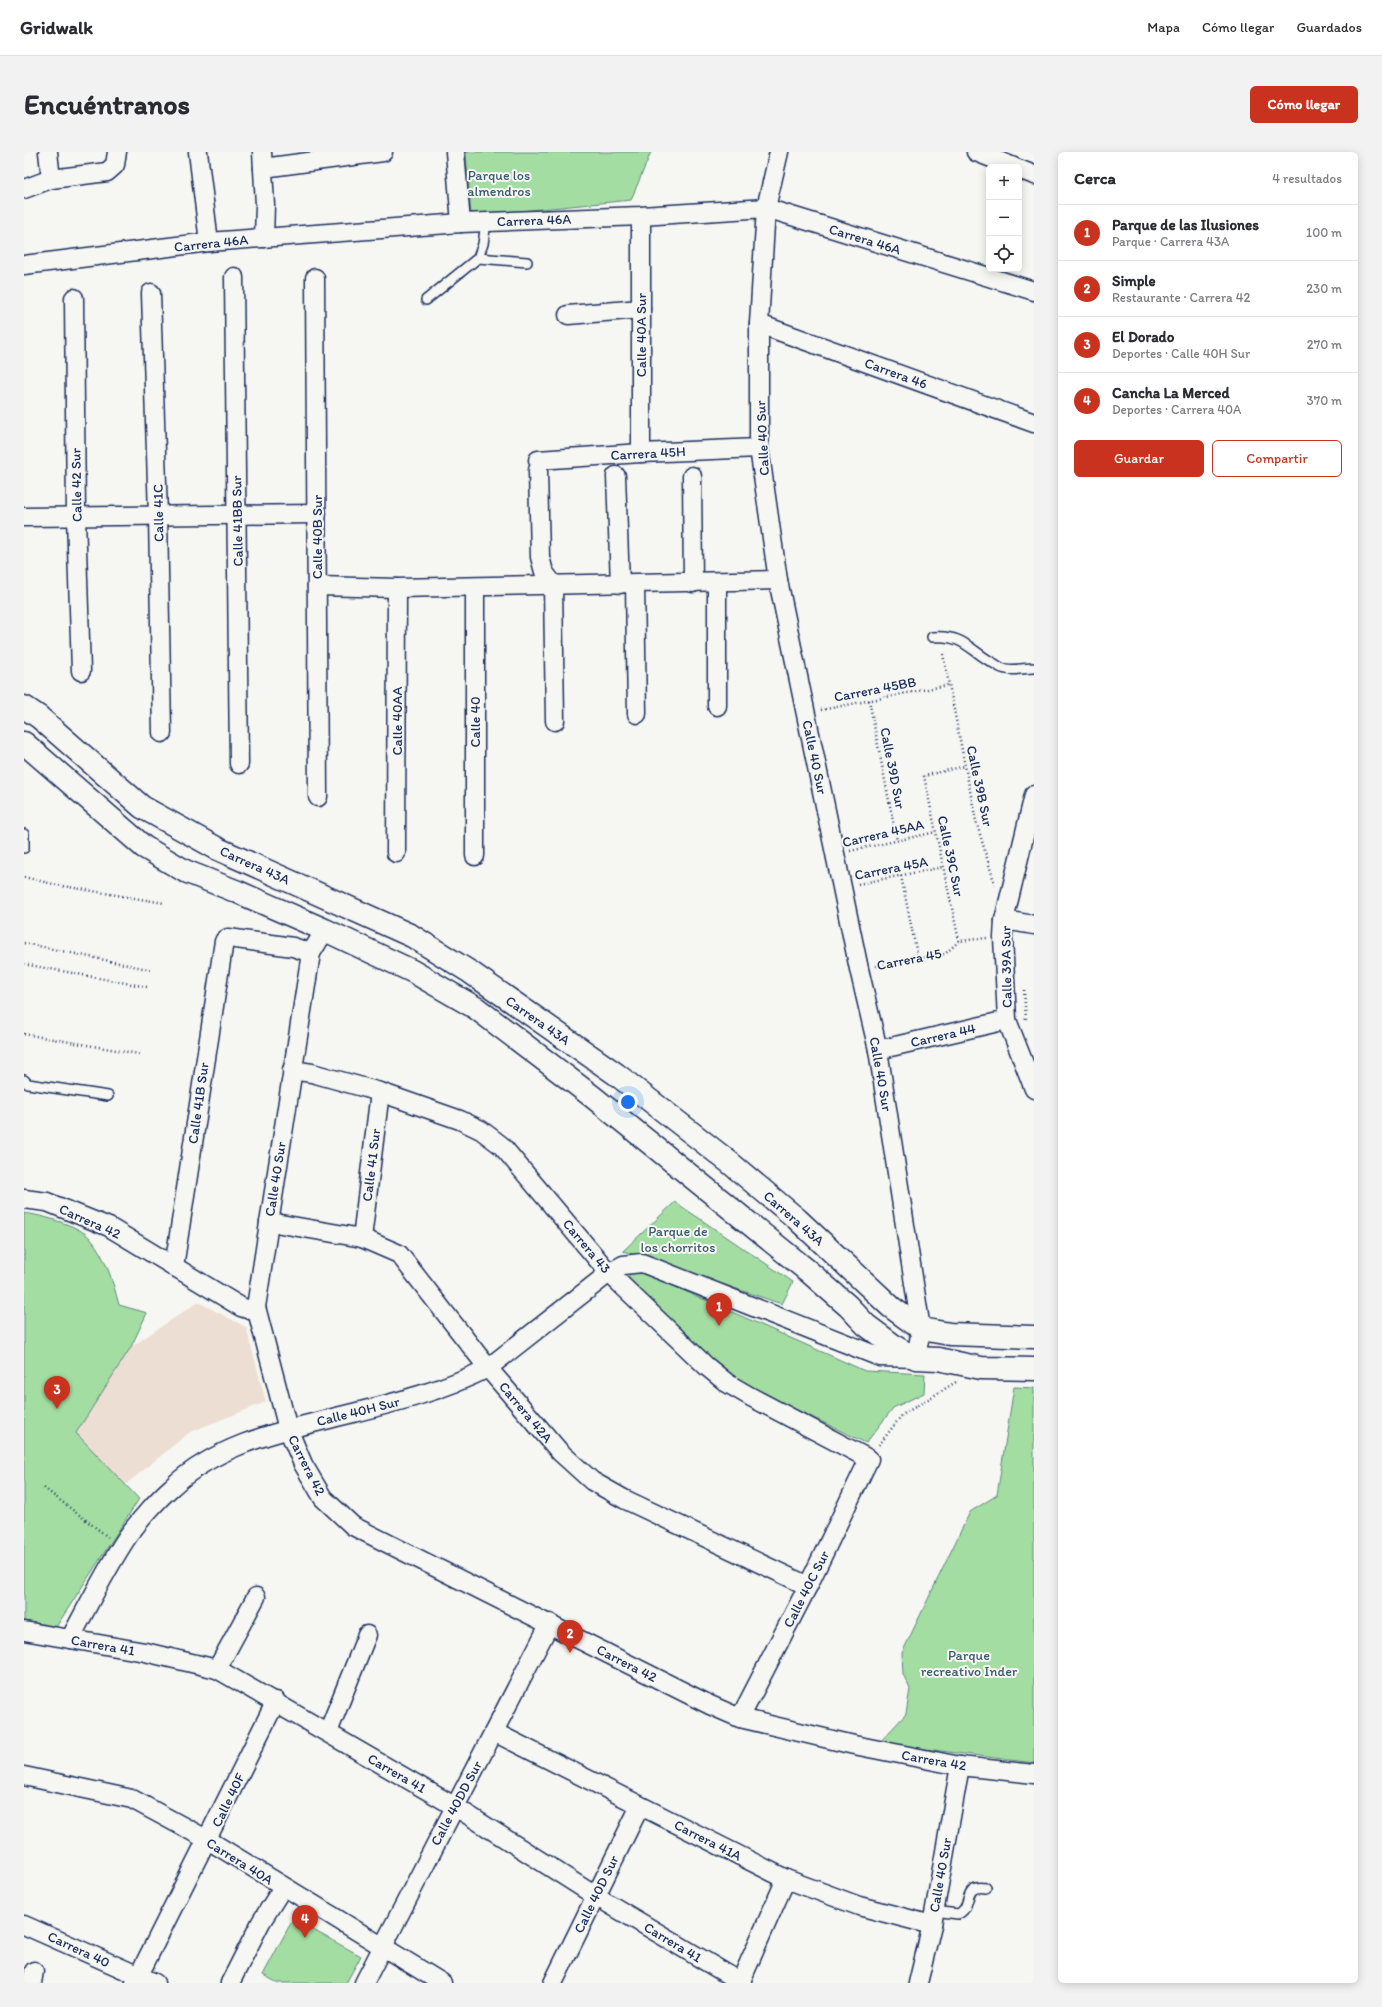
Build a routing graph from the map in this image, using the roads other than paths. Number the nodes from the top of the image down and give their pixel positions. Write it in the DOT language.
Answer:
graph roads {
  1 [pos="48,152"];
  2 [pos="117,152"];
  3 [pos="198,152"];
  4 [pos="382,152"];
  5 [pos="454,152"];
  6 [pos="779,152"];
  7 [pos="976,152"];
  8 [pos="262,160"];
  9 [pos="1006,164"];
  10 [pos="1022,170"];
  11 [pos="1034,175"];
  12 [pos="51,179"];
  13 [pos="24,189"];
  14 [pos="766,208"];
  15 [pos="641,216"];
  16 [pos="486,222"];
  17 [pos="461,223"];
  18 [pos="264,238"];
  19 [pos="209,242"];
  20 [pos="478,258"];
  21 [pos="527,262"];
  22 [pos="24,265"];
  23 [pos="234,277"];
  24 [pos="315,278"];
  25 [pos="1034,291"];
  26 [pos="151,293"];
  27 [pos="74,298"];
  28 [pos="426,300"];
  29 [pos="641,309"];
  30 [pos="568,314"];
  31 [pos="758,324"];
  32 [pos="1034,423"];
  33 [pos="760,448"];
  34 [pos="641,453"];
  35 [pos="616,476"];
  36 [pos="692,476"];
  37 [pos="317,514"];
  38 [pos="237,515"];
  39 [pos="158,516"];
  40 [pos="24,517"];
  41 [pos="76,517"];
  42 [pos="778,580"];
  43 [pos="717,582"];
  44 [pos="693,583"];
  45 [pos="553,584"];
  46 [pos="627,584"];
  47 [pos="317,586"];
  48 [pos="475,587"];
  49 [pos="397,588"];
  50 [pos="932,637"];
  51 [pos="1034,668"];
  52 [pos="81,671"];
  53 [pos="717,706"];
  54 [pos="24,707"];
  55 [pos="637,714"];
  56 [pos="555,721"];
  57 [pos="162,733"];
  58 [pos="27,749"];
  59 [pos="239,764"];
  60 [pos="1034,796"];
  61 [pos="318,797"];
  62 [pos="24,834"];
  63 [pos="24,848"];
  64 [pos="396,853"];
  65 [pos="475,856"];
  66 [pos="1034,925"];
  67 [pos="1004,928"];
  68 [pos="325,930"];
  69 [pos="311,953"];
  70 [pos="1007,1020"];
  71 [pos="878,1050"];
  72 [pos="292,1070"];
  73 [pos="24,1080"];
  74 [pos="1034,1089"];
  75 [pos="380,1092"];
  76 [pos="108,1096"];
  77 [pos="24,1199"];
  78 [pos="269,1222"];
  79 [pos="362,1238"];
  80 [pos="174,1266"];
  81 [pos="609,1273"];
  82 [pos="256,1307"];
  83 [pos="921,1329"];
  84 [pos="1034,1337"];
  85 [pos="916,1358"];
  86 [pos="488,1368"];
  87 [pos="1034,1369"];
  88 [pos="288,1429"];
  89 [pos="869,1458"];
  90 [pos="808,1586"];
  91 [pos="256,1597"];
  92 [pos="550,1623"];
  93 [pos="24,1631"];
  94 [pos="367,1635"];
  95 [pos="70,1639"];
  96 [pos="217,1669"];
  97 [pos="276,1701"];
  98 [pos="740,1718"];
  99 [pos="328,1732"];
  100 [pos="494,1732"];
  101 [pos="960,1766"];
  102 [pos="1034,1774"];
  103 [pos="24,1776"];
  104 [pos="454,1806"];
  105 [pos="640,1806"];
  106 [pos="208,1840"];
  107 [pos="786,1879"];
  108 [pos="283,1887"];
  109 [pos="986,1888"];
  110 [pos="594,1896"];
  111 [pos="933,1918"];
  112 [pos="24,1925"];
  113 [pos="382,1947"];
  114 [pos="137,1979"];
  115 [pos="155,1983"];
  116 [pos="230,1983"];
  117 [pos="364,1983"];
  118 [pos="442,1983"];
  119 [pos="553,1983"];
  120 [pos="741,1983"];
  121 [pos="918,1983"];
  1 -- 12 [label="street"];
  2 -- 12 [label="street"];
  3 -- 19 [label="street"];
  4 -- 8 [label="street"];
  5 -- 17 [label="street"];
  6 -- 14 [label="street, Calle 40 Sur"];
  7 -- 9 [label="street"];
  8 -- 18 [label="street"];
  10 -- 11 [label="street"];
  12 -- 13 [label="street"];
  14 -- 15 [label="street, Carrera 46A"];
  14 -- 25 [label="street, Carrera 46A"];
  14 -- 31 [label="street, Calle 40 Sur"];
  15 -- 16 [label="street, Carrera 46A"];
  15 -- 29 [label="street, Calle 40A Sur"];
  16 -- 17 [label="street, Carrera 46A"];
  16 -- 20 [label="lane"];
  17 -- 18 [label="street, Carrera 46A"];
  18 -- 19 [label="street, Carrera 46A"];
  19 -- 22 [label="street, Carrera 46A"];
  20 -- 21 [label="lane"];
  20 -- 28 [label="lane"];
  23 -- 38 [label="street, Calle 41BB Sur"];
  24 -- 37 [label="street, Calle 40B Sur"];
  26 -- 39 [label="street, Calle 41C"];
  27 -- 41 [label="street, Calle 42 Sur"];
  29 -- 30 [label="street"];
  29 -- 34 [label="street, Calle 40A Sur"];
  31 -- 32 [label="street, Carrera 46"];
  31 -- 33 [label="street, Calle 40 Sur"];
  33 -- 34 [label="street, Carrera 45H"];
  33 -- 42 [label="street, Calle 40 Sur"];
  34 -- 45 [label="street, Carrera 45H"];
  35 -- 46 [label="street"];
  36 -- 44 [label="street"];
  37 -- 38 [label="street"];
  37 -- 47 [label="street, Calle 40B Sur"];
  38 -- 39 [label="street"];
  38 -- 59 [label="street, Calle 41BB Sur"];
  39 -- 41 [label="street"];
  39 -- 57 [label="street, Calle 41C"];
  40 -- 41 [label="street"];
  41 -- 52 [label="street, Calle 42 Sur"];
  42 -- 43 [label="street"];
  42 -- 71 [label="street, Calle 40 Sur"];
  43 -- 44 [label="street"];
  43 -- 53 [label="street"];
  44 -- 46 [label="street"];
  45 -- 46 [label="street"];
  45 -- 48 [label="street"];
  45 -- 56 [label="street"];
  46 -- 55 [label="street"];
  47 -- 49 [label="street"];
  47 -- 61 [label="street, Calle 40B Sur"];
  48 -- 49 [label="street"];
  48 -- 65 [label="street, Calle 40"];
  49 -- 64 [label="street, Calle 40AA"];
  50 -- 51 [label="lane"];
  54 -- 83 [label="main road, Carrera 43A"];
  58 -- 68 [label="main road, Carrera 43A"];
  60 -- 67 [label="street, Calle 39A Sur"];
  62 -- 63 [label="lane"];
  66 -- 67 [label="street"];
  67 -- 70 [label="street, Calle 39A Sur"];
  68 -- 69 [label="street, Calle 40 Sur"];
  68 -- 85 [label="main road, Carrera 43A"];
  69 -- 72 [label="street, Calle 40 Sur"];
  69 -- 80 [label="street, Calle 41B Sur"];
  70 -- 71 [label="street, Carrera 44"];
  70 -- 74 [label="street, Calle 39A Sur"];
  71 -- 83 [label="street, Calle 40 Sur"];
  72 -- 75 [label="street, Carrera 43"];
  72 -- 78 [label="street, Calle 40 Sur"];
  73 -- 76 [label="lane"];
  75 -- 79 [label="street, Calle 41 Sur"];
  75 -- 81 [label="street, Carrera 43"];
  77 -- 80 [label="street, Carrera 42"];
  78 -- 79 [label="street, Carrera 42A"];
  78 -- 82 [label="street, Calle 40 Sur"];
  79 -- 86 [label="street, Carrera 42A"];
  80 -- 82 [label="street, Carrera 42"];
  81 -- 85 [label="street, Carrera 43A"];
  81 -- 86 [label="street, Calle 40H Sur"];
  81 -- 89 [label="street, Carrera 43"];
  82 -- 88 [label="street, Calle 40 Sur"];
  83 -- 84 [label="main road, Carrera 43A"];
  83 -- 85 [label="street, Calle 40 Sur"];
  85 -- 87 [label="main road, Carrera 43A"];
  86 -- 88 [label="street, Calle 40H Sur"];
  86 -- 90 [label="street, Carrera 42A"];
  88 -- 92 [label="street, Carrera 42"];
  88 -- 95 [label="street, Calle 40H Sur"];
  89 -- 90 [label="street, Calle 40C Sur"];
  90 -- 98 [label="street, Calle 40C Sur"];
  91 -- 96 [label="street"];
  92 -- 98 [label="street, Carrera 42"];
  92 -- 100 [label="street, Calle 40DD Sur"];
  93 -- 95 [label="street, Carrera 41"];
  94 -- 99 [label="street"];
  95 -- 96 [label="street, Carrera 41"];
  96 -- 97 [label="street, Carrera 41"];
  97 -- 99 [label="street, Carrera 41"];
  97 -- 106 [label="street, Calle 40F"];
  98 -- 101 [label="street, Carrera 42"];
  99 -- 104 [label="street, Carrera 41"];
  100 -- 104 [label="street, Calle 40DD Sur"];
  100 -- 105 [label="street, Carrera 41A"];
  101 -- 102 [label="street, Carrera 42"];
  101 -- 111 [label="street, Calle 40 Sur"];
  103 -- 106 [label="street, Carrera 40A"];
  104 -- 110 [label="street, Carrera 41"];
  104 -- 113 [label="street, Calle 40DD Sur"];
  105 -- 107 [label="street, Carrera 41A"];
  105 -- 110 [label="street, Calle 40D Sur"];
  106 -- 108 [label="street, Carrera 40A"];
  106 -- 114 [label="street, Calle 40F"];
  107 -- 111 [label="street, Carrera 41A"];
  107 -- 120 [label="street"];
  108 -- 113 [label="street, Carrera 40A"];
  108 -- 116 [label="street"];
  109 -- 111 [label="lane"];
  110 -- 119 [label="street, Calle 40D Sur"];
  110 -- 120 [label="street, Carrera 41"];
  111 -- 121 [label="street, Calle 40 Sur"];
  112 -- 114 [label="street, Carrera 40"];
  113 -- 117 [label="street, Calle 40DD Sur"];
  113 -- 118 [label="street, Carrera 40A"];
  114 -- 115 [label="street, Carrera 40"];
}
